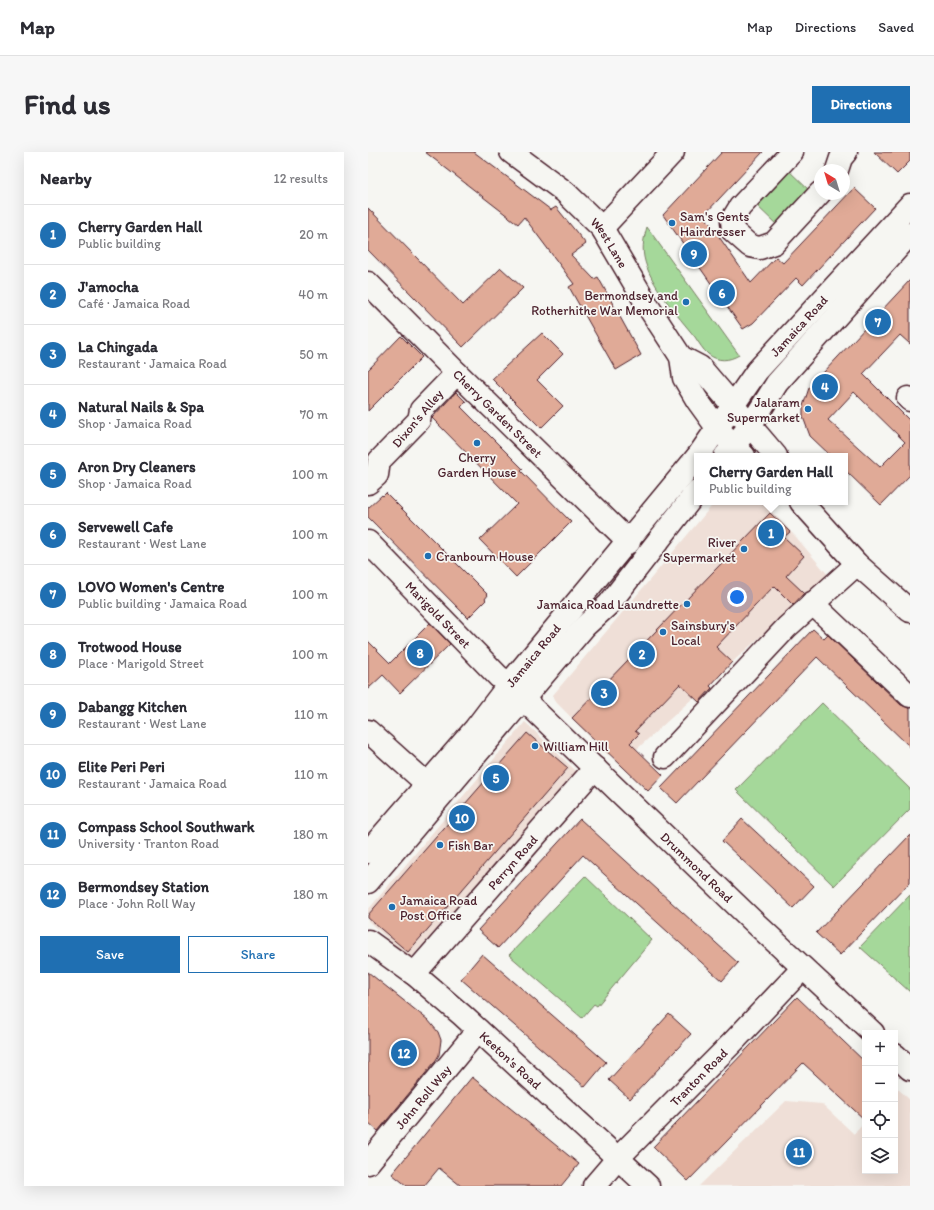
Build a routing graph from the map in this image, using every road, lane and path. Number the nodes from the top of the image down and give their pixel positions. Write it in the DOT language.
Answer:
graph roads {
  1 [pos="511,152"];
  2 [pos="673,152"];
  3 [pos="792,152"];
  4 [pos="846,152"];
  5 [pos="839,164"];
  6 [pos="814,200"];
  7 [pos="910,205"];
  8 [pos="602,228"];
  9 [pos="910,234"];
  10 [pos="368,283"];
  11 [pos="681,356"];
  12 [pos="457,373"];
  13 [pos="733,406"];
  14 [pos="750,426"];
  15 [pos="718,428"];
  16 [pos="734,452"];
  17 [pos="701,453"];
  18 [pos="773,453"];
  19 [pos="694,462"];
  20 [pos="368,483"];
  21 [pos="694,495"];
  22 [pos="804,505"];
  23 [pos="368,542"];
  24 [pos="629,542"];
  25 [pos="857,564"];
  26 [pos="812,603"];
  27 [pos="910,611"];
  28 [pos="517,691"];
  29 [pos="910,696"];
  30 [pos="368,731"];
  31 [pos="665,757"];
  32 [pos="596,768"];
  33 [pos="427,784"];
  34 [pos="368,852"];
  35 [pos="368,882"];
  36 [pos="368,941"];
  37 [pos="803,968"];
  38 [pos="414,974"];
  39 [pos="478,1030"];
  40 [pos="870,1030"];
  41 [pos="898,1057"];
  42 [pos="910,1069"];
  43 [pos="618,1158"];
  44 [pos="368,1163"];
  45 [pos="594,1186"];
  46 [pos="648,1186"];
  1 -- 8 [label="street, West Lane"];
  2 -- 8 [label="street"];
  3 -- 6 [label="street"];
  4 -- 5 [label="street"];
  7 -- 13 [label="street, Jamaica Road"];
  8 -- 11 [label="street, West Lane"];
  9 -- 14 [label="street, Jamaica Road"];
  10 -- 12 [label="street, Cherry Garden Street"];
  11 -- 13 [label="street, West Lane"];
  11 -- 15 [label="street, West Lane"];
  12 -- 20 [label="street, Dixon's Alley"];
  12 -- 24 [label="street, Cherry Garden Street"];
  13 -- 14 [label="street, West Lane"];
  13 -- 15 [label="street, Jamaica Road"];
  14 -- 16 [label="street, Jamaica Road"];
  14 -- 18 [label="street, West Lane"];
  15 -- 16 [label="street, West Lane"];
  15 -- 17 [label="street, Jamaica Road"];
  19 -- 24 [label="street, Jamaica Road"];
  21 -- 28 [label="street, Jamaica Road"];
  22 -- 25 [label="street"];
  23 -- 28 [label="street, Marigold Street"];
  24 -- 28 [label="street, Jamaica Road"];
  25 -- 26 [label="street"];
  25 -- 27 [label="street"];
  26 -- 29 [label="street"];
  26 -- 31 [label="street"];
  28 -- 32 [label="street, Drummond Road"];
  28 -- 33 [label="street, Jamaica Road"];
  28 -- 35 [label="street, Jamaica Road"];
  30 -- 33 [label="street"];
  32 -- 37 [label="street, Drummond Road"];
  32 -- 38 [label="street, Perryn Road"];
  33 -- 34 [label="street, Jamaica Road"];
  36 -- 38 [label="street, Keeton's Road"];
  37 -- 40 [label="street, Drummond Road"];
  37 -- 43 [label="street, Tranton Road"];
  38 -- 39 [label="street, Keeton's Road"];
  39 -- 43 [label="street, Keeton's Road"];
  39 -- 44 [label="street, John Roll Way"];
  41 -- 42 [label="street"];
  43 -- 45 [label="street, Tranton Road"];
  43 -- 46 [label="street, Keeton's Road"];
}
